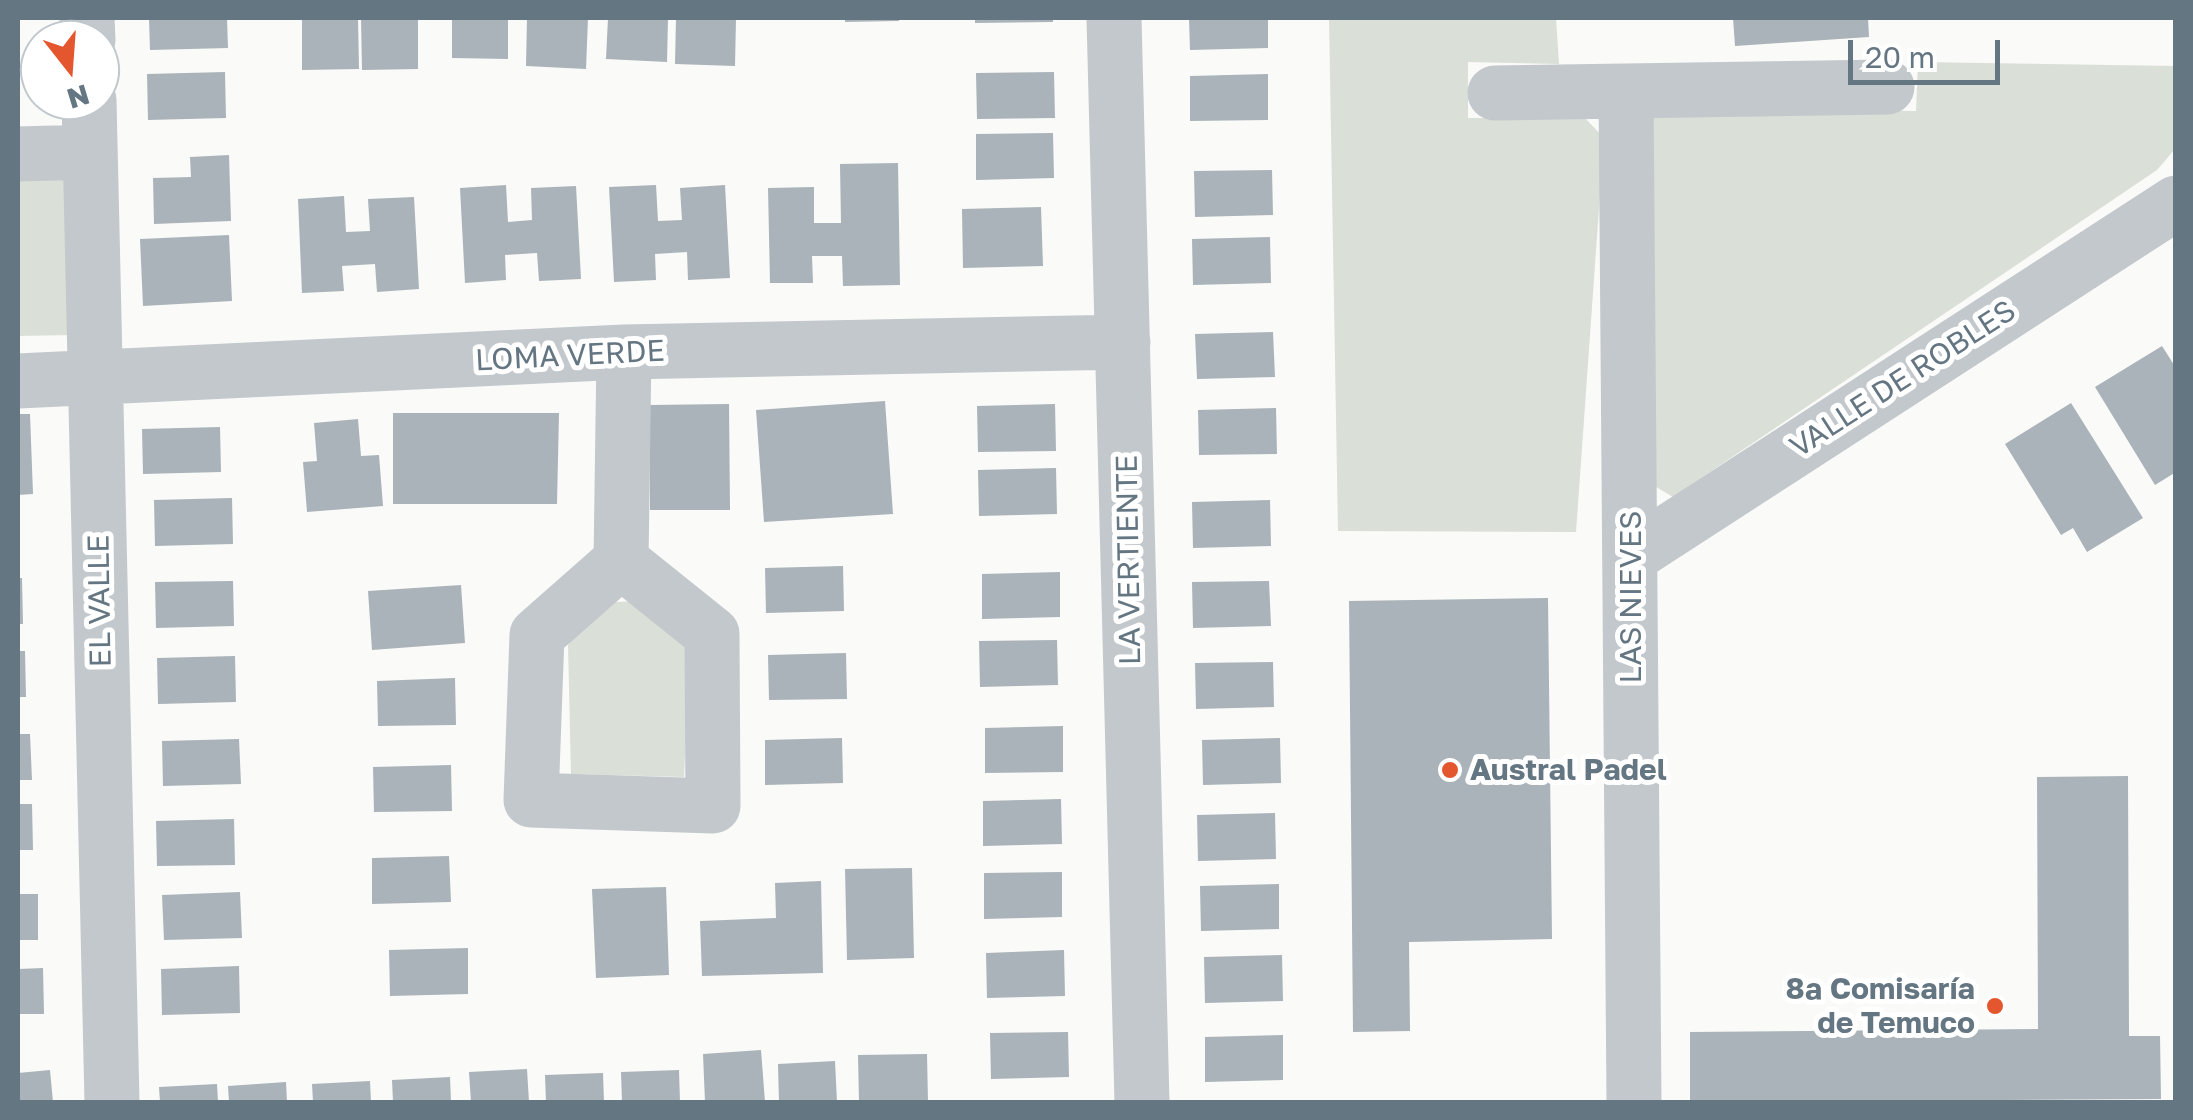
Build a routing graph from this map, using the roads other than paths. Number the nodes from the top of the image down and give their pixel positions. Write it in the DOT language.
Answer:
graph roads {
  1 [pos="1114,18"];
  2 [pos="1887,87"];
  3 [pos="1626,91"];
  4 [pos="1495,92"];
  5 [pos="90,126"];
  6 [pos="18,154"];
  7 [pos="2176,202"];
  8 [pos="1123,342"];
  9 [pos="624,352"];
  10 [pos="95,380"];
  11 [pos="18,381"];
  12 [pos="1631,556"];
  13 [pos="621,562"];
  14 [pos="112,1102"];
  15 [pos="1142,1102"];
  16 [pos="1634,1102"];
  1 -- 8 [label="street, LA VERTIENTE"];
  2 -- 3 [label="street"];
  3 -- 4 [label="street"];
  3 -- 12 [label="street, LAS NIEVES"];
  5 -- 6 [label="street"];
  5 -- 10 [label="street, EL VALLE"];
  7 -- 12 [label="street, VALLE DE ROBLES"];
  8 -- 9 [label="street, LOMA VERDE"];
  8 -- 15 [label="street, LA VERTIENTE"];
  9 -- 10 [label="street, LOMA VERDE"];
  9 -- 13 [label="street"];
  10 -- 11 [label="street, LOMA VERDE"];
  10 -- 14 [label="street, EL VALLE"];
  12 -- 16 [label="street, LAS NIEVES"];
  13 -- 13 [label="street"];
}
